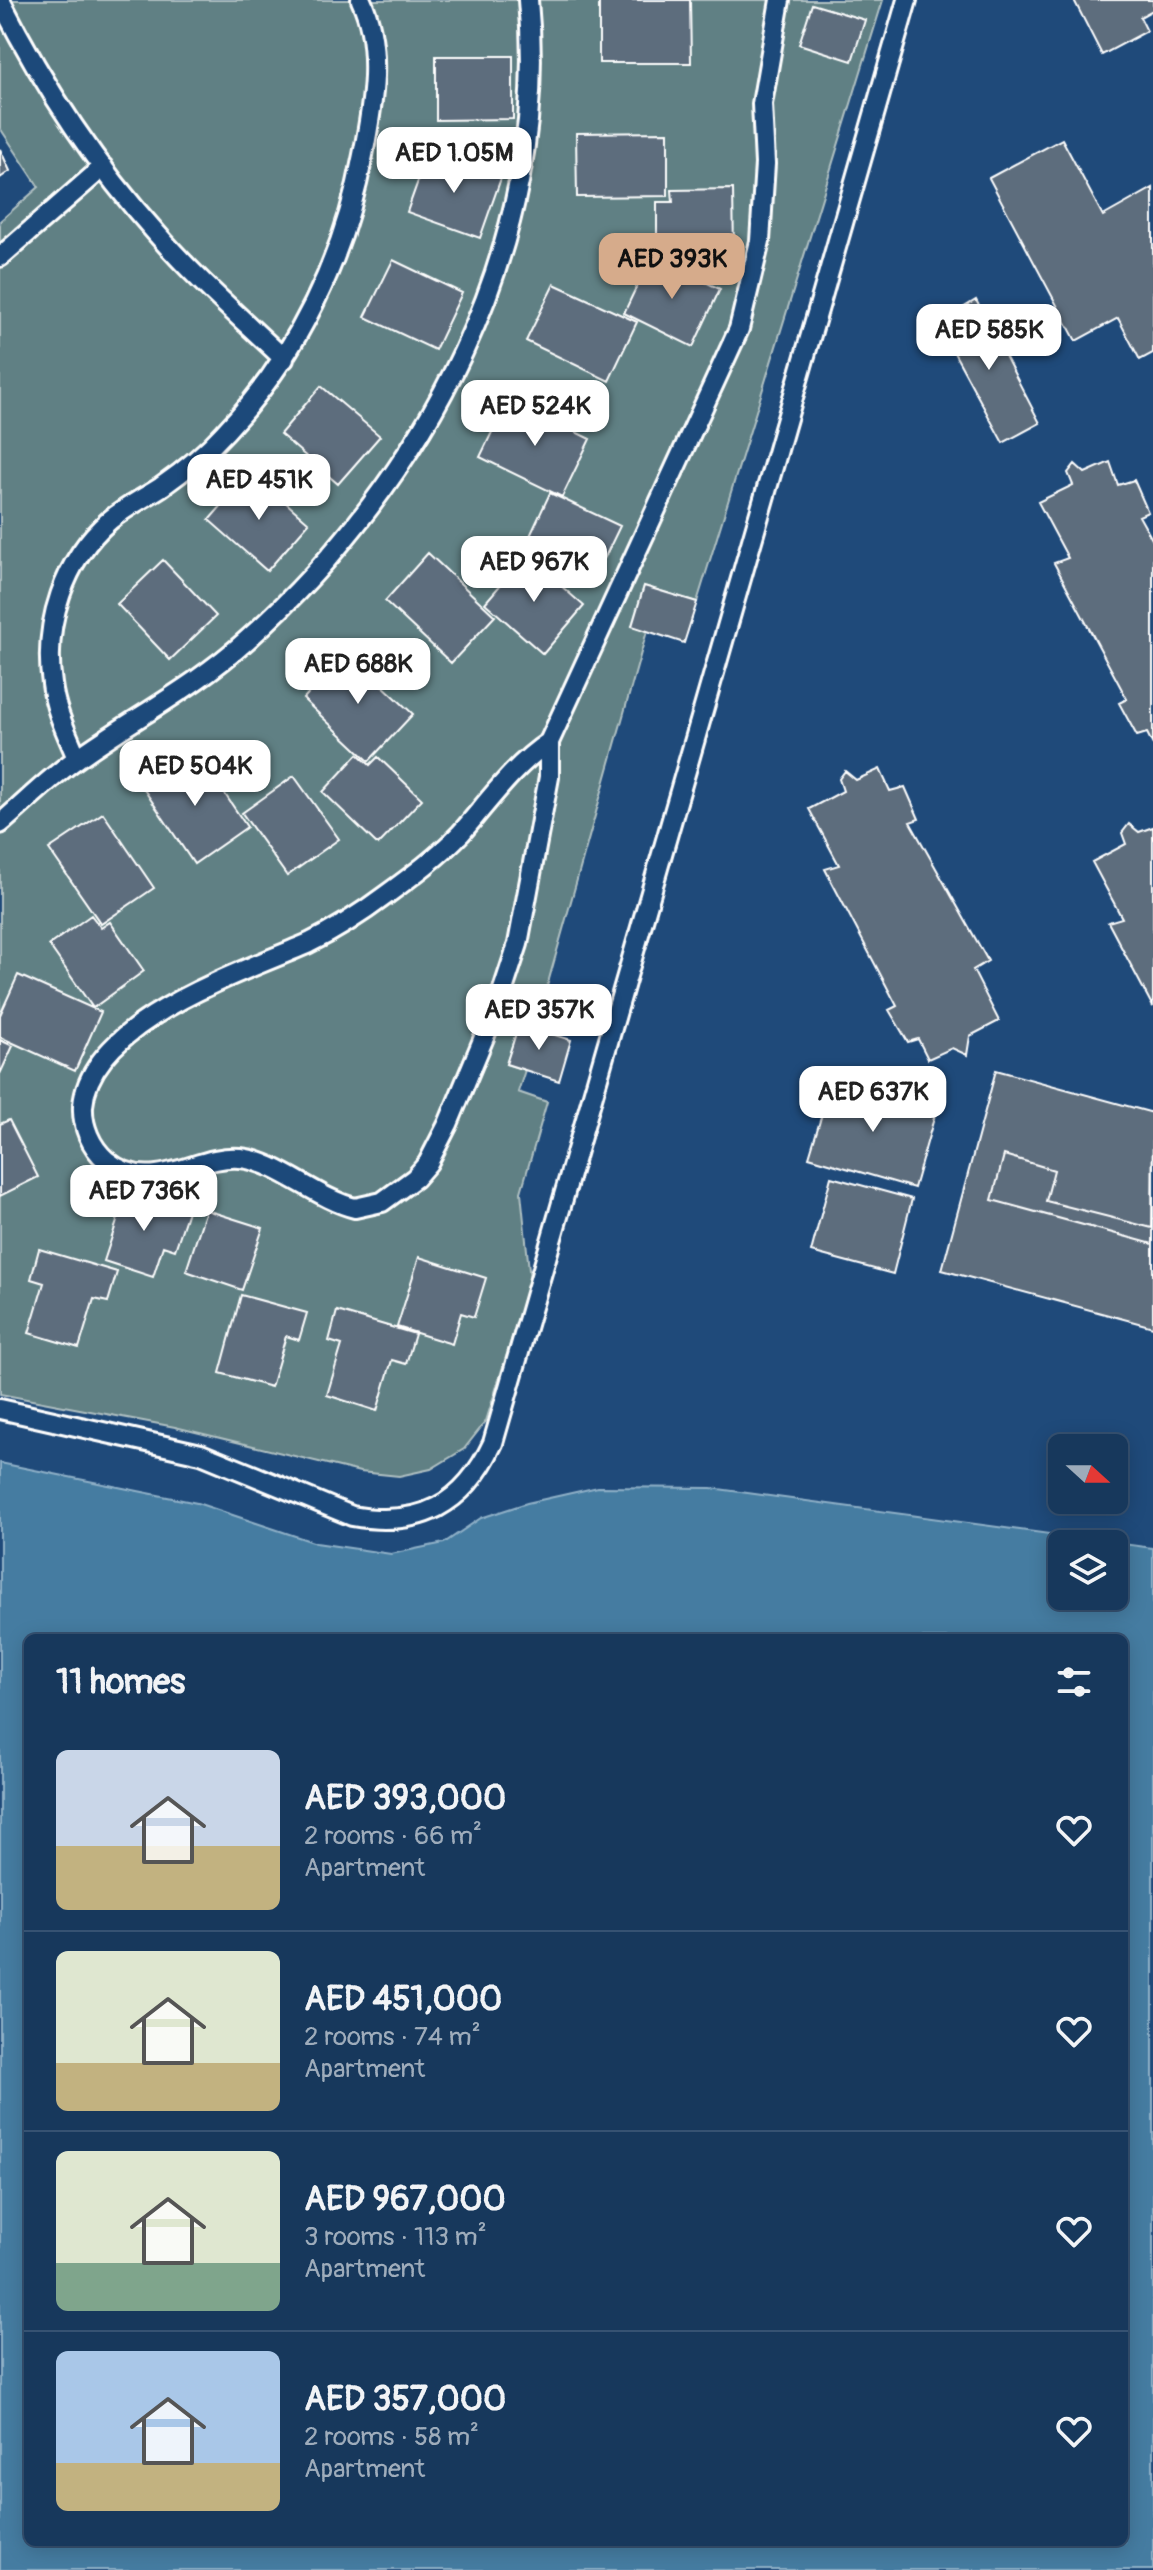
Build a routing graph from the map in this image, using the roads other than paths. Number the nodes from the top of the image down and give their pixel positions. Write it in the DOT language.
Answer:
graph roads {
  1 [pos="0,0"];
  2 [pos="361,0"];
  3 [pos="528,0"];
  4 [pos="780,0"];
  5 [pos="907,0"];
  6 [pos="103,167"];
  7 [pos="0,257"];
  8 [pos="284,359"];
  9 [pos="549,742"];
  10 [pos="77,758"];
  11 [pos="0,824"];
  12 [pos="0,1409"];
  1 -- 6 [label="lane"];
  2 -- 8 [label="lane"];
  3 -- 10 [label="lane"];
  4 -- 9 [label="lane"];
  5 -- 12 [label="lane"];
  6 -- 7 [label="lane"];
  6 -- 8 [label="lane"];
  8 -- 10 [label="lane"];
  9 -- 9 [label="lane"];
  10 -- 11 [label="lane"];
}
